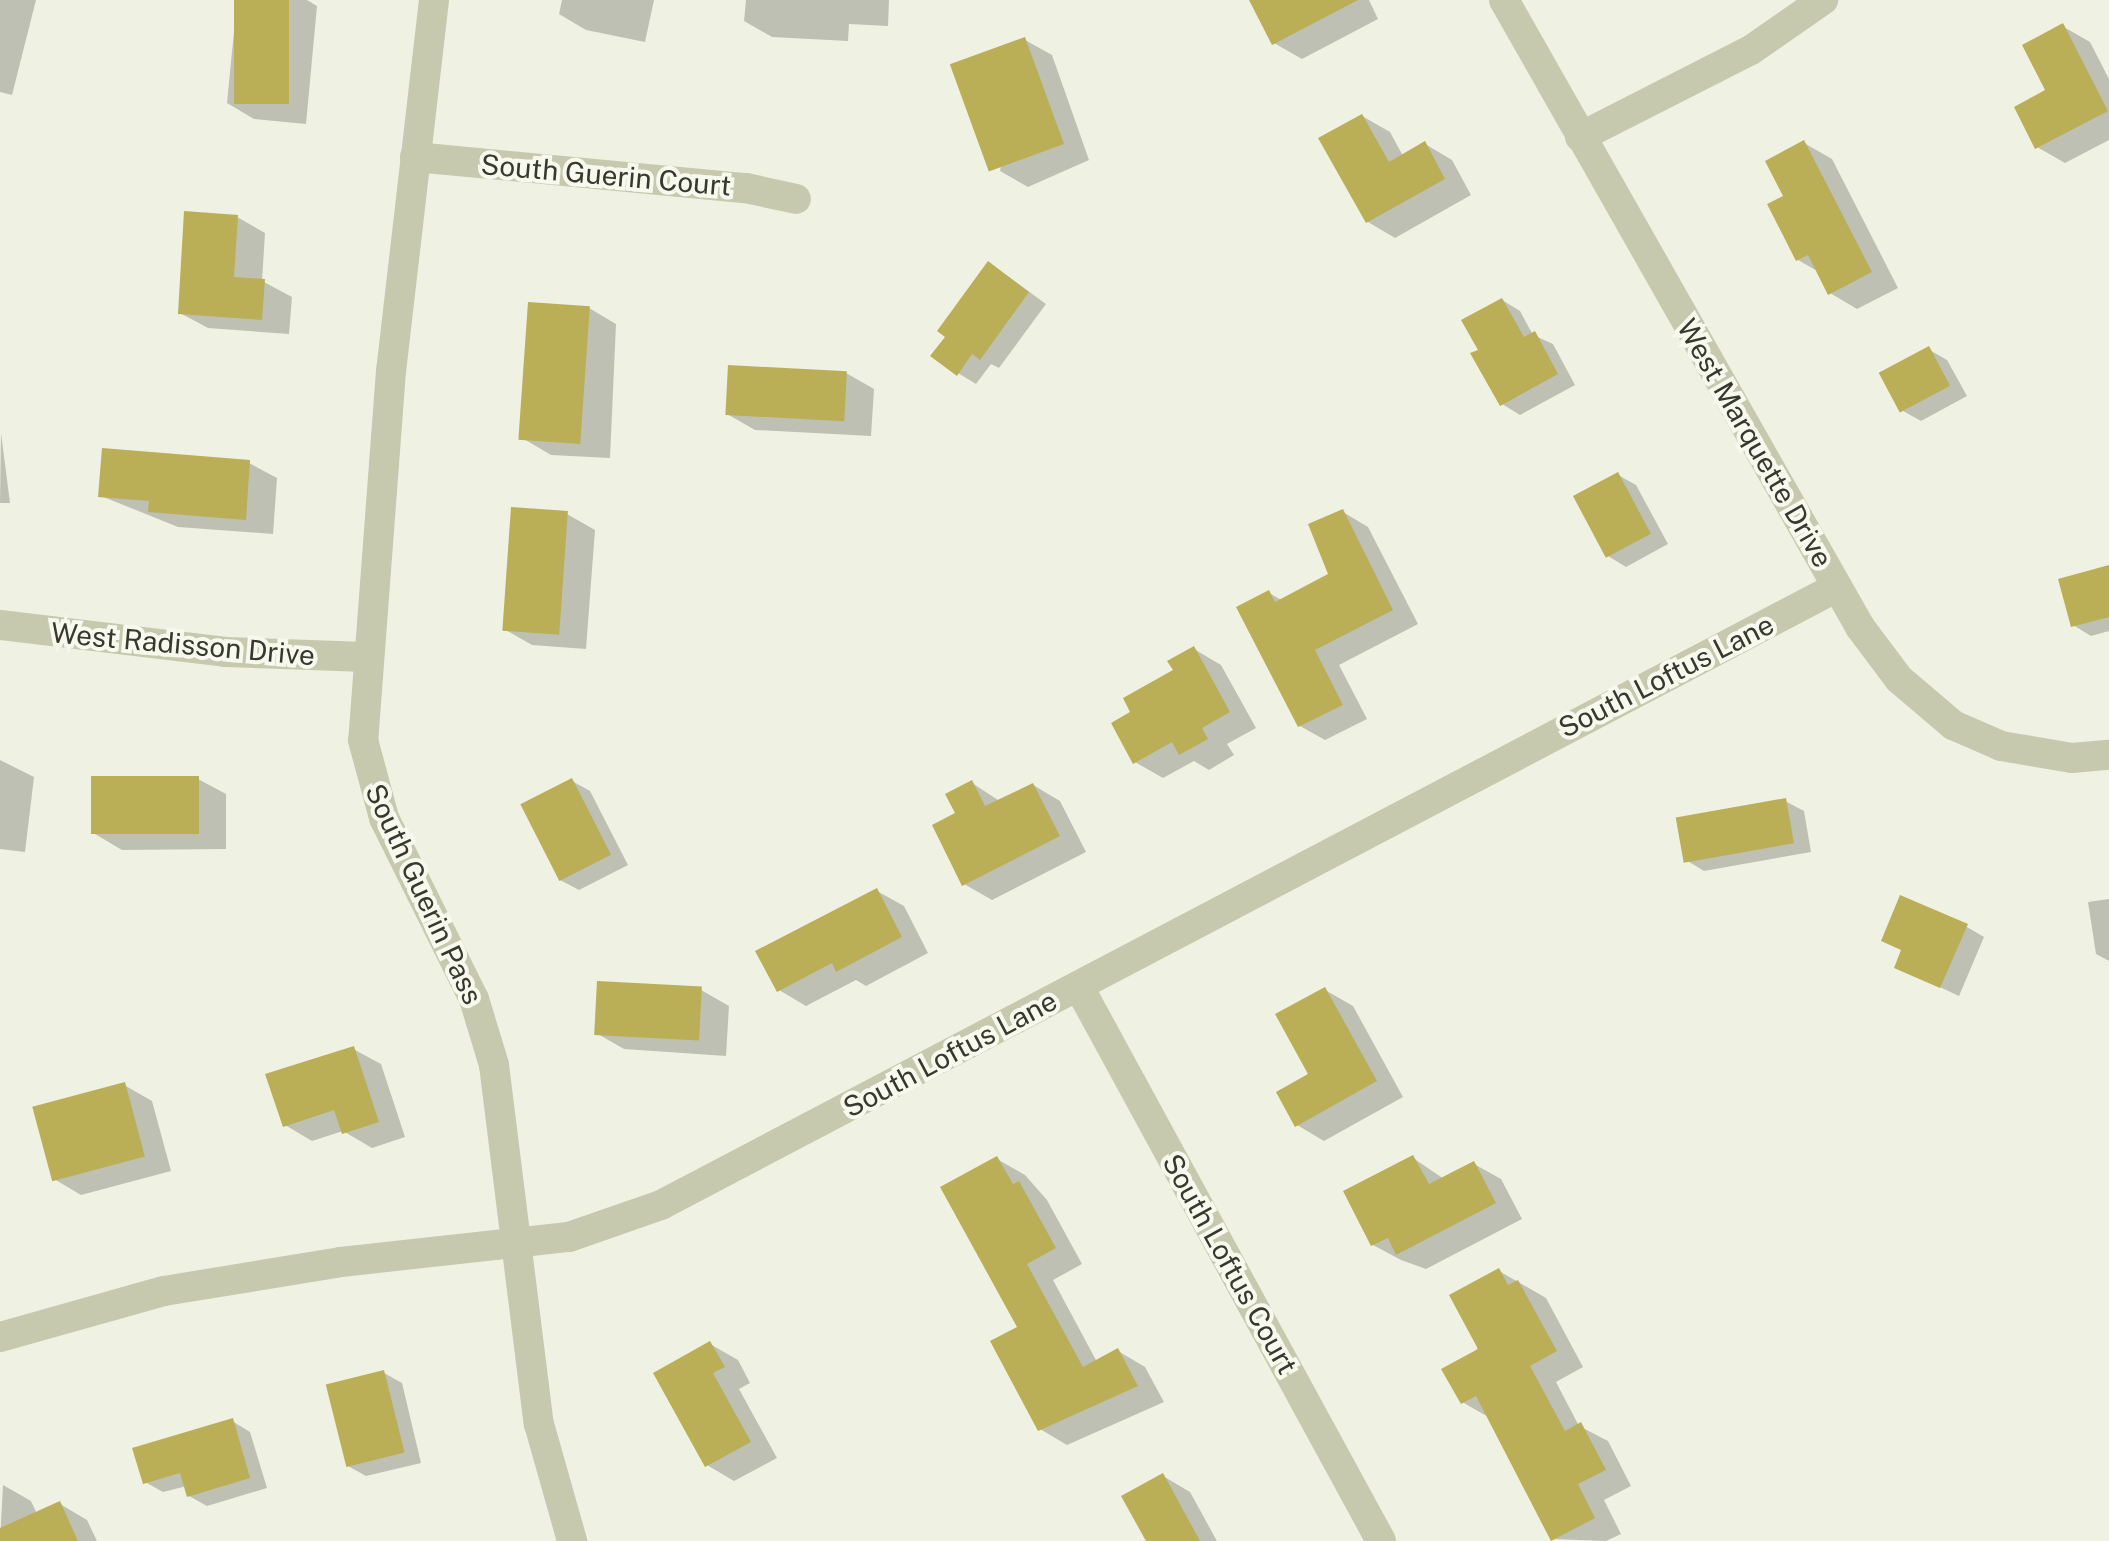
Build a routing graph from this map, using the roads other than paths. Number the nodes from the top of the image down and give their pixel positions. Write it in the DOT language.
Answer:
graph roads {
  1 [pos="434,0"];
  2 [pos="1504,0"];
  3 [pos="1823,0"];
  4 [pos="1580,137"];
  5 [pos="415,157"];
  6 [pos="796,199"];
  7 [pos="1838,587"];
  8 [pos="0,626"];
  9 [pos="366,658"];
  10 [pos="2109,755"];
  11 [pos="1079,987"];
  12 [pos="514,1244"];
  13 [pos="0,1337"];
  14 [pos="572,1541"];
  15 [pos="1381,1541"];
  1 -- 5 [label="street, South Guerin Pass"];
  2 -- 4 [label="street, West Marquette Drive"];
  3 -- 4 [label="street"];
  4 -- 7 [label="street, West Marquette Drive"];
  5 -- 6 [label="street, South Guerin Court"];
  5 -- 9 [label="street, South Guerin Pass"];
  7 -- 10 [label="street, West Marquette Drive"];
  7 -- 11 [label="street, South Loftus Lane"];
  8 -- 9 [label="street, West Radisson Drive"];
  9 -- 12 [label="street, South Guerin Pass"];
  11 -- 12 [label="street, South Loftus Lane"];
  11 -- 15 [label="street, South Loftus Court"];
  12 -- 13 [label="street, South Loftus Lane"];
  12 -- 14 [label="street, South Guerin Pass"];
}
